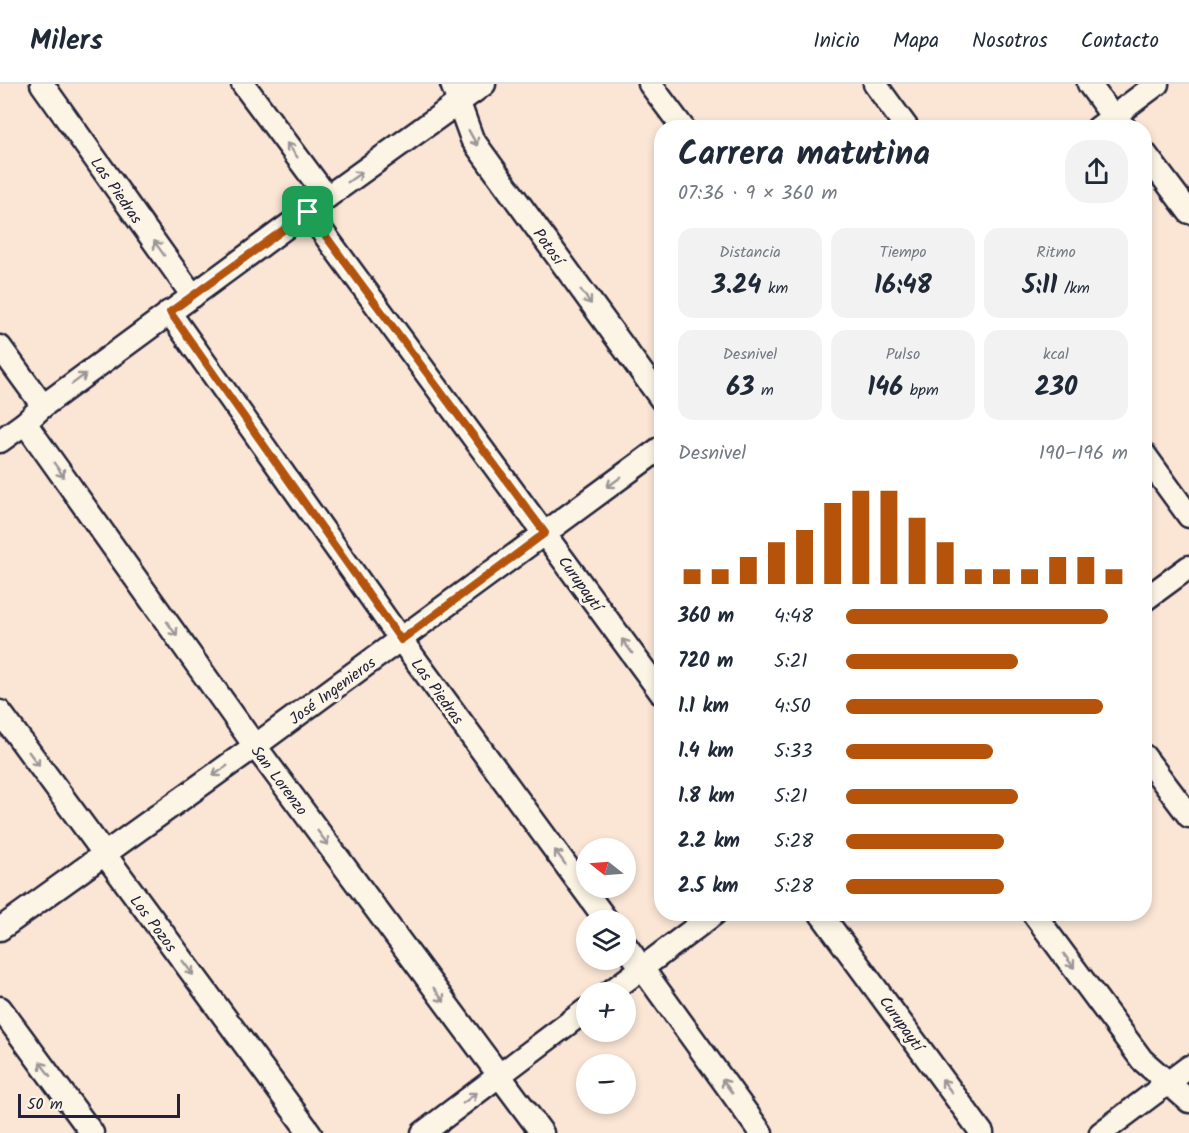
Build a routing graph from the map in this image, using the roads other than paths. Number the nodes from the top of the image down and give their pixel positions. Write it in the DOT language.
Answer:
graph roads {
  1 [pos="42,84"];
  2 [pos="243,84"];
  3 [pos="484,84"];
  4 [pos="650,84"];
  5 [pos="875,84"];
  6 [pos="1089,84"];
  7 [pos="1157,84"];
  8 [pos="455,94"];
  9 [pos="677,120"];
  10 [pos="901,120"];
  11 [pos="1110,120"];
  12 [pos="1116,120"];
  13 [pos="1152,163"];
  14 [pos="327,197"];
  15 [pos="308,212"];
  16 [pos="1189,212"];
  17 [pos="193,296"];
  18 [pos="170,312"];
  19 [pos="0,347"];
  20 [pos="654,389"];
  21 [pos="43,406"];
  22 [pos="25,423"];
  23 [pos="0,441"];
  24 [pos="654,453"];
  25 [pos="1152,465"];
  26 [pos="1189,516"];
  27 [pos="545,533"];
  28 [pos="1189,567"];
  29 [pos="1152,594"];
  30 [pos="401,640"];
  31 [pos="654,683"];
  32 [pos="0,712"];
  33 [pos="255,746"];
  34 [pos="1152,767"];
  35 [pos="1189,816"];
  36 [pos="103,854"];
  37 [pos="599,910"];
  38 [pos="705,921"];
  39 [pos="826,921"];
  40 [pos="1039,921"];
  41 [pos="0,929"];
  42 [pos="636,960"];
  43 [pos="642,968"];
  44 [pos="624,982"];
  45 [pos="0,1008"];
  46 [pos="576,1018"];
  47 [pos="1189,1067"];
  48 [pos="500,1076"];
  49 [pos="1169,1082"];
  50 [pos="1189,1101"];
  51 [pos="92,1133"];
  52 [pos="310,1133"];
  53 [pos="423,1133"];
  54 [pos="542,1133"];
  55 [pos="761,1133"];
  56 [pos="982,1133"];
  57 [pos="1101,1133"];
  17 -- 1 [label="street, Las Piedras, one-way"];
  14 -- 2 [label="street, one-way"];
  3 -- 8 [label="street"];
  4 -- 9 [label="street"];
  5 -- 10 [label="street"];
  6 -- 11 [label="street"];
  7 -- 12 [label="street"];
  14 -- 8 [label="street, one-way"];
  8 -- 20 [label="street, Potosí, one-way"];
  13 -- 16 [label="street"];
  14 -- 15 [label="street"];
  15 -- 17 [label="street"];
  15 -- 27 [label="street, Curupaytí"];
  17 -- 18 [label="street"];
  21 -- 18 [label="street, one-way"];
  18 -- 30 [label="street, Las Piedras"];
  19 -- 21 [label="street"];
  21 -- 22 [label="street"];
  22 -- 23 [label="street"];
  22 -- 33 [label="street, San Lorenzo, one-way"];
  24 -- 27 [label="street, José Ingenieros, one-way"];
  25 -- 26 [label="street"];
  27 -- 30 [label="street, José Ingenieros"];
  31 -- 27 [label="street, Curupaytí, one-way"];
  28 -- 29 [label="street"];
  30 -- 33 [label="street, José Ingenieros"];
  37 -- 30 [label="street, Las Piedras, one-way"];
  32 -- 36 [label="street, Los Pozos, one-way"];
  33 -- 36 [label="street, José Ingenieros, one-way"];
  33 -- 48 [label="street, San Lorenzo, one-way"];
  34 -- 35 [label="street"];
  36 -- 41 [label="street, José Ingenieros"];
  36 -- 52 [label="street, Los Pozos, one-way"];
  38 -- 43 [label="street"];
  56 -- 39 [label="street, Curupaytí, one-way"];
  40 -- 49 [label="street, one-way"];
  42 -- 43 [label="street"];
  43 -- 44 [label="street"];
  55 -- 43 [label="street, one-way"];
  51 -- 45 [label="street, one-way"];
  46 -- 48 [label="street"];
  47 -- 49 [label="street"];
  53 -- 48 [label="street, one-way"];
  48 -- 54 [label="street, San Lorenzo"];
  49 -- 50 [label="street"];
  49 -- 57 [label="street"];
}
